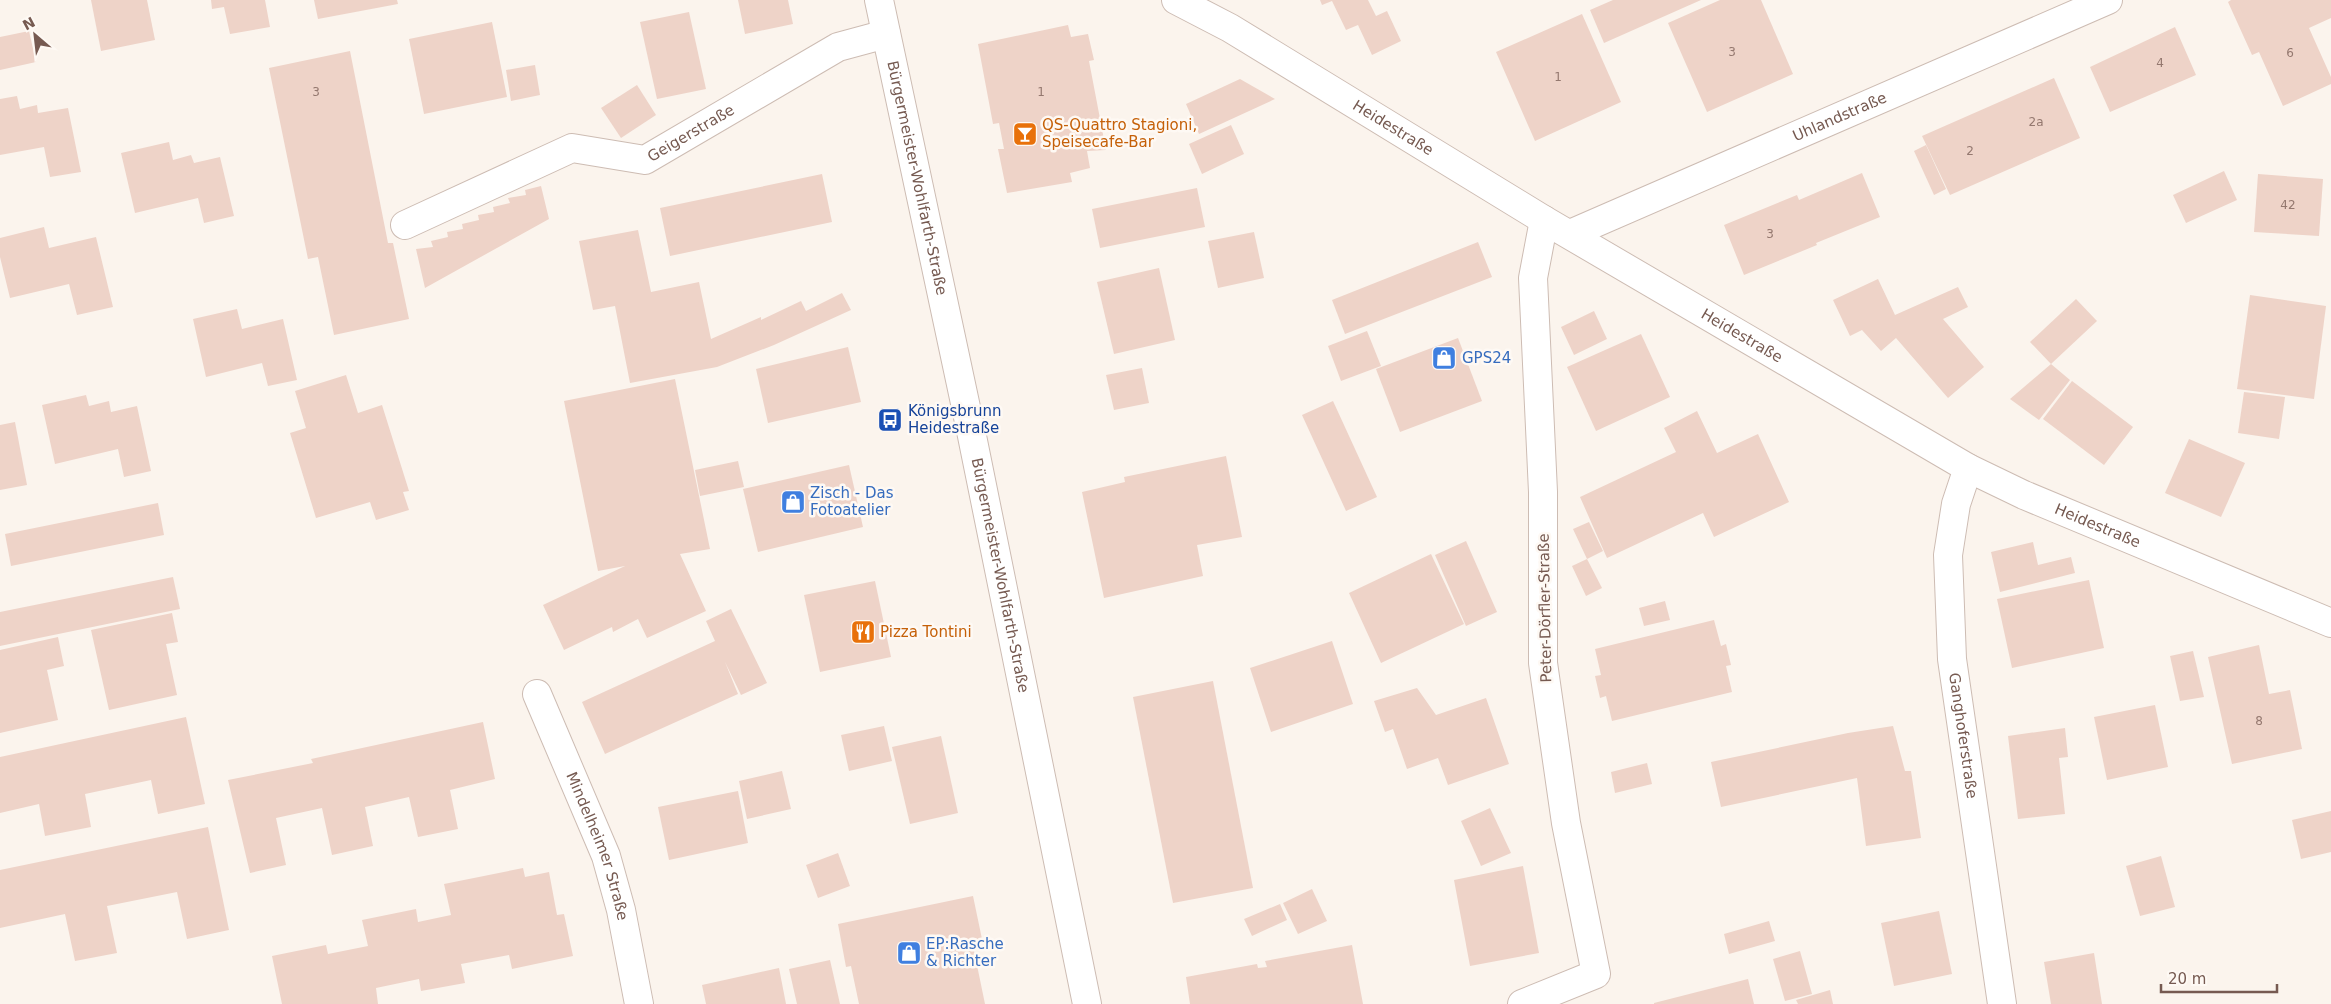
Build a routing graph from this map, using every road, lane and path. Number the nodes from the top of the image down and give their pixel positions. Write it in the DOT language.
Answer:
graph roads {
  1 [pos="879,0"];
  2 [pos="1176,0"];
  3 [pos="2108,0"];
  4 [pos="886,34"];
  5 [pos="1544,220"];
  6 [pos="405,225"];
  7 [pos="1570,234"];
  8 [pos="1968,468"];
  9 [pos="2331,624"];
  10 [pos="537,694"];
  11 [pos="639,1004"];
  12 [pos="1087,1004"];
  13 [pos="1522,1004"];
  14 [pos="2002,1004"];
  1 -- 4 [label="street, Bürgermeister-Wohlfarth-Straße"];
  2 -- 5 [label="street, Heidestraße"];
  3 -- 7 [label="street, Uhlandstraße"];
  4 -- 6 [label="street, Geigerstraße"];
  4 -- 12 [label="street, Bürgermeister-Wohlfarth-Straße"];
  5 -- 7 [label="street, Heidestraße"];
  5 -- 13 [label="street, Peter-Dörfler-Straße"];
  7 -- 8 [label="street, Heidestraße"];
  8 -- 9 [label="street, Heidestraße"];
  8 -- 14 [label="street, Ganghoferstraße"];
  10 -- 11 [label="street, Mindelheimer Straße"];
}
